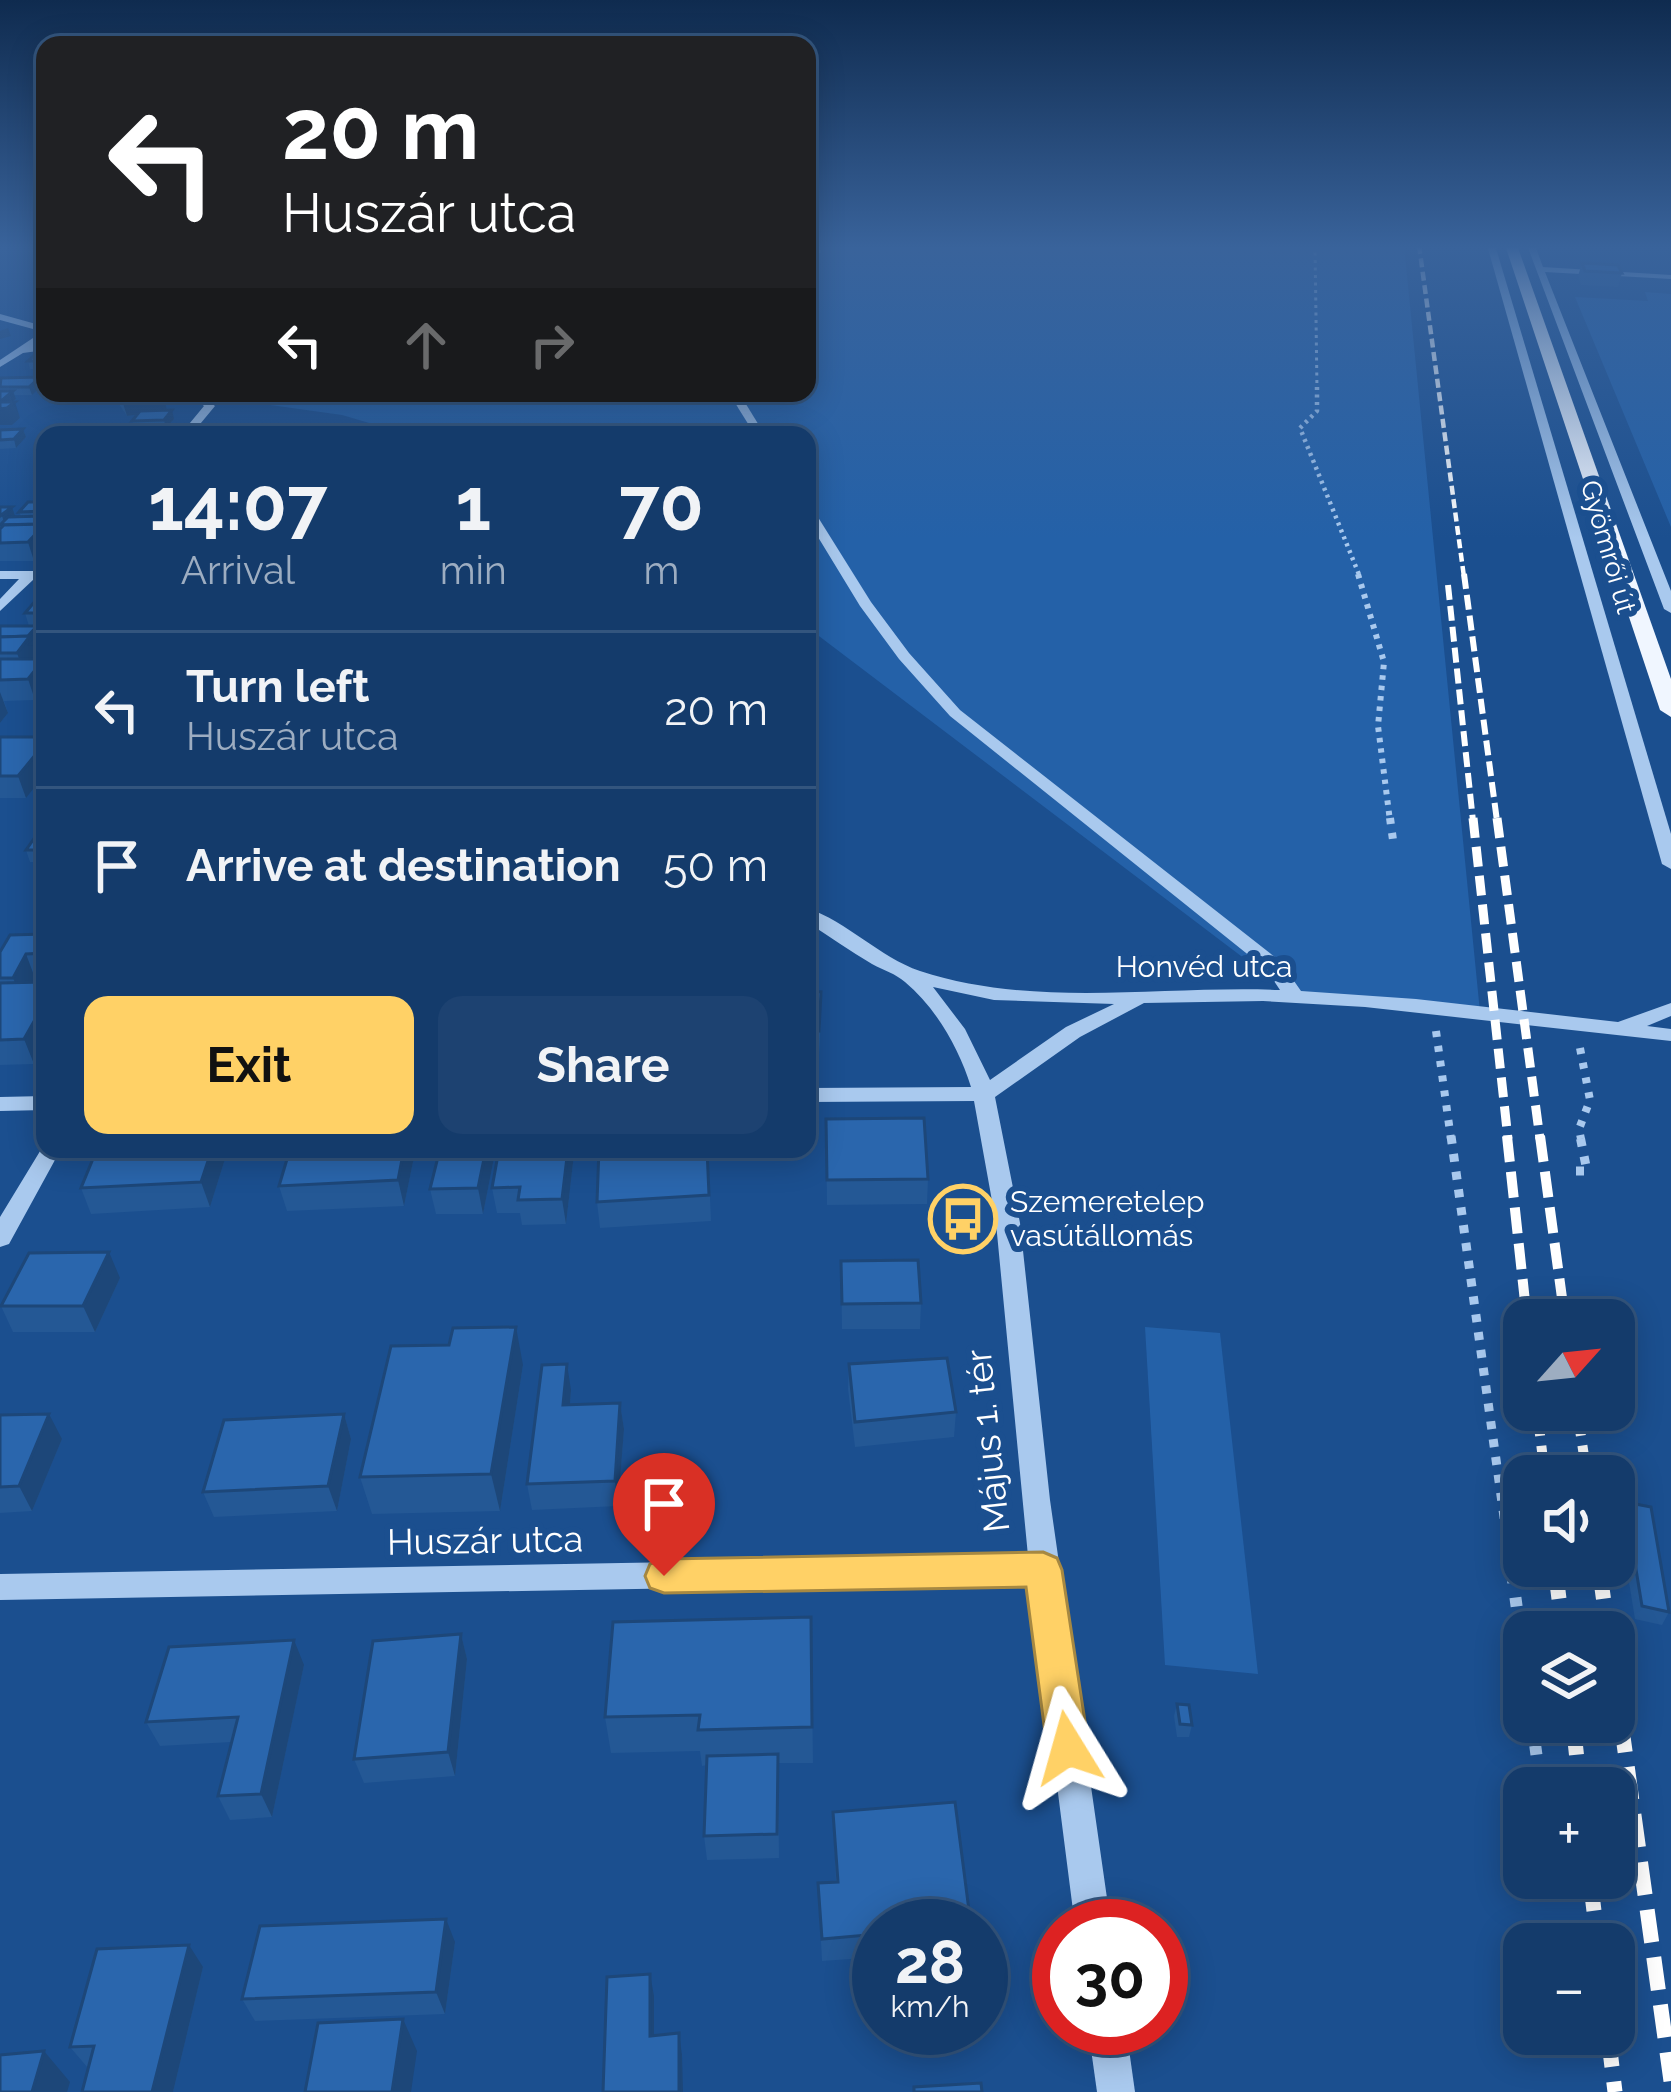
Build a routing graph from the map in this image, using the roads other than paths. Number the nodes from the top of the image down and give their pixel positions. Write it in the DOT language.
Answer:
graph roads {
  1 [pos="32,343"];
  2 [pos="1519,343"];
  3 [pos="1545,343"];
  4 [pos="1568,343"];
  5 [pos="36,348"];
  6 [pos="20,351"];
  7 [pos="0,364"];
  8 [pos="205,402"];
  9 [pos="193,426"];
  10 [pos="816,524"];
  11 [pos="0,575"];
  12 [pos="36,575"];
  13 [pos="36,577"];
  14 [pos="0,607"];
  15 [pos="1671,609"];
  16 [pos="1671,710"];
  17 [pos="1671,864"];
  18 [pos="816,919"];
  19 [pos="909,974"];
  20 [pos="1341,978"];
  21 [pos="1671,992"];
  22 [pos="1303,997"];
  23 [pos="1141,998"];
  24 [pos="1663,1011"];
  25 [pos="1618,1028"];
  26 [pos="1671,1035"];
  27 [pos="1671,1051"];
  28 [pos="984,1094"];
  29 [pos="816,1095"];
  30 [pos="36,1103"];
  31 [pos="0,1104"];
  32 [pos="45,1158"];
  33 [pos="0,1238"];
  34 [pos="1043,1570"];
  35 [pos="0,1587"];
  36 [pos="1089,1899"];
  37 [pos="1110,2055"];
  38 [pos="1115,2092"];
  1 -- 6 [label="street"];
  2 -- 17 [label="street, Gyömrői út"];
  3 -- 16 [label="main road"];
  4 -- 15 [label="street, Gyömrői út"];
  5 -- 6 [label="street"];
  6 -- 7 [label="street"];
  8 -- 9 [label="street"];
  10 -- 22 [label="street"];
  11 -- 12 [label="street"];
  13 -- 14 [label="street"];
  18 -- 19 [label="street, Honvéd utca"];
  19 -- 23 [label="street, Honvéd utca"];
  19 -- 28 [label="street"];
  20 -- 22 [label="street"];
  21 -- 24 [label="street"];
  22 -- 23 [label="street, Honvéd utca"];
  22 -- 25 [label="street, Honvéd utca"];
  23 -- 28 [label="street"];
  24 -- 25 [label="street, Honvéd utca"];
  25 -- 26 [label="street, Honvéd utca"];
  25 -- 27 [label="street"];
  28 -- 29 [label="street"];
  28 -- 34 [label="street, Május 1. tér"];
  30 -- 31 [label="street"];
  32 -- 33 [label="street"];
  34 -- 35 [label="street, Huszár utca"];
  34 -- 36 [label="street, Május 1. tér"];
  37 -- 38 [label="street"];
}
